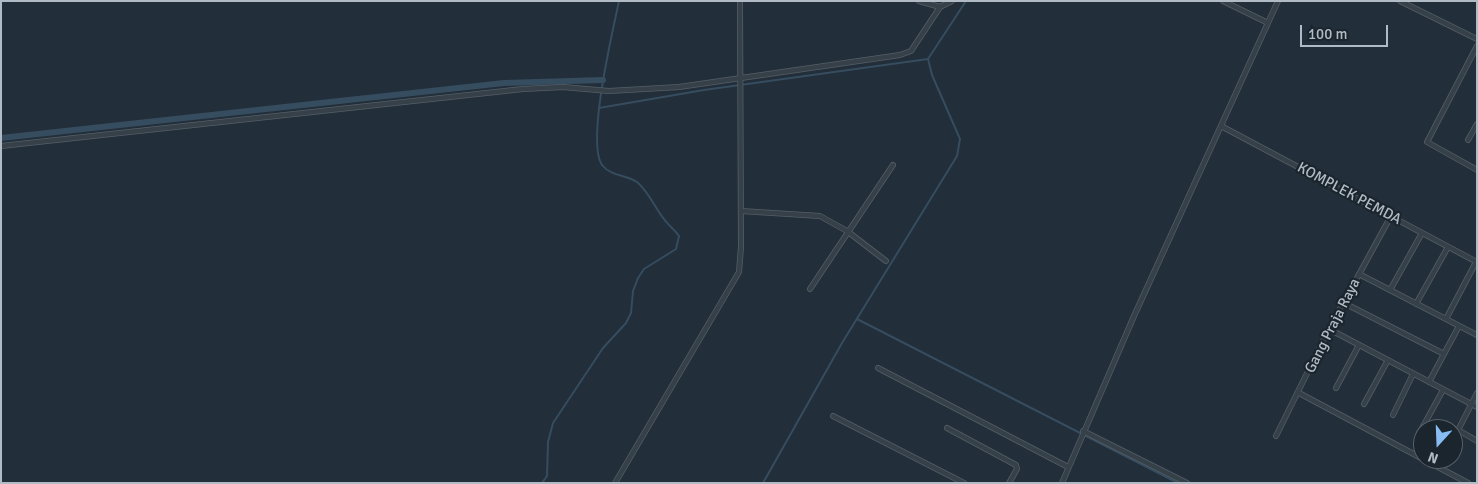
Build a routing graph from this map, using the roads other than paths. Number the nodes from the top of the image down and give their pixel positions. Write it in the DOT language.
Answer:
graph roads {
  1 [pos="740,1"];
  2 [pos="919,1"];
  3 [pos="952,1"];
  4 [pos="1223,1"];
  5 [pos="1278,1"];
  6 [pos="1400,1"];
  7 [pos="940,7"];
  8 [pos="1268,23"];
  9 [pos="1477,39"];
  10 [pos="1477,46"];
  11 [pos="740,79"];
  12 [pos="1477,124"];
  13 [pos="1221,126"];
  14 [pos="1468,140"];
  15 [pos="1,146"];
  16 [pos="893,164"];
  17 [pos="1477,170"];
  18 [pos="741,211"];
  19 [pos="1391,216"];
  20 [pos="847,231"];
  21 [pos="1422,233"];
  22 [pos="1448,247"];
  23 [pos="886,261"];
  24 [pos="1476,262"];
  25 [pos="1360,274"];
  26 [pos="810,289"];
  27 [pos="1390,290"];
  28 [pos="1344,302"];
  29 [pos="1416,304"];
  30 [pos="1446,319"];
  31 [pos="1459,326"];
  32 [pos="1329,329"];
  33 [pos="1476,334"];
  34 [pos="1358,345"];
  35 [pos="1444,354"];
  36 [pos="1388,360"];
  37 [pos="878,368"];
  38 [pos="1413,374"];
  39 [pos="1429,382"];
  40 [pos="1336,388"];
  41 [pos="1443,390"];
  42 [pos="1299,393"];
  43 [pos="1477,393"];
  44 [pos="1364,404"];
  45 [pos="1471,404"];
  46 [pos="1477,407"];
  47 [pos="1393,415"];
  48 [pos="833,416"];
  49 [pos="1427,419"];
  50 [pos="1463,420"];
  51 [pos="947,428"];
  52 [pos="1082,433"];
  53 [pos="1463,433"];
  54 [pos="1276,436"];
  55 [pos="1477,441"];
  56 [pos="1413,454"];
  57 [pos="1068,467"];
  58 [pos="1442,469"];
  59 [pos="615,483"];
  60 [pos="964,483"];
  61 [pos="1009,483"];
  62 [pos="1062,483"];
  63 [pos="1187,483"];
  64 [pos="1468,483"];
  1 -- 11 [label="street"];
  2 -- 7 [label="street"];
  3 -- 7 [label="street"];
  4 -- 8 [label="street"];
  5 -- 8 [label="street"];
  6 -- 9 [label="street"];
  7 -- 11 [label="street"];
  8 -- 13 [label="street"];
  10 -- 17 [label="street"];
  11 -- 15 [label="street"];
  11 -- 18 [label="street"];
  12 -- 14 [label="street"];
  13 -- 19 [label="street, KOMPLEK PEMDA"];
  13 -- 52 [label="street"];
  16 -- 20 [label="street"];
  18 -- 20 [label="street"];
  18 -- 59 [label="street"];
  19 -- 21 [label="street, KOMPLEK PEMDA"];
  19 -- 25 [label="street, Gang Praja Raya"];
  20 -- 23 [label="street"];
  20 -- 26 [label="street"];
  21 -- 22 [label="street, KOMPLEK PEMDA"];
  21 -- 27 [label="street"];
  22 -- 24 [label="street, KOMPLEK PEMDA"];
  22 -- 29 [label="street"];
  24 -- 30 [label="street"];
  25 -- 27 [label="street"];
  25 -- 28 [label="street, Gang Praja Raya"];
  27 -- 29 [label="street"];
  28 -- 32 [label="street, Gang Praja Raya"];
  28 -- 35 [label="street"];
  29 -- 30 [label="street"];
  30 -- 31 [label="street"];
  31 -- 33 [label="street"];
  31 -- 35 [label="street"];
  32 -- 34 [label="street"];
  32 -- 42 [label="street, Gang Praja Raya"];
  34 -- 36 [label="street"];
  34 -- 40 [label="street"];
  35 -- 39 [label="street"];
  36 -- 38 [label="street"];
  36 -- 44 [label="street"];
  37 -- 57 [label="street"];
  38 -- 39 [label="street"];
  38 -- 47 [label="street"];
  39 -- 41 [label="street"];
  41 -- 45 [label="street"];
  41 -- 49 [label="street"];
  42 -- 54 [label="street, Gang Praja Raya"];
  42 -- 56 [label="street"];
  43 -- 45 [label="street"];
  45 -- 46 [label="street"];
  45 -- 50 [label="street"];
  48 -- 60 [label="street"];
  51 -- 61 [label="street"];
  52 -- 57 [label="street"];
  52 -- 63 [label="street"];
  53 -- 55 [label="street"];
  57 -- 62 [label="street"];
  58 -- 64 [label="street"];
}
